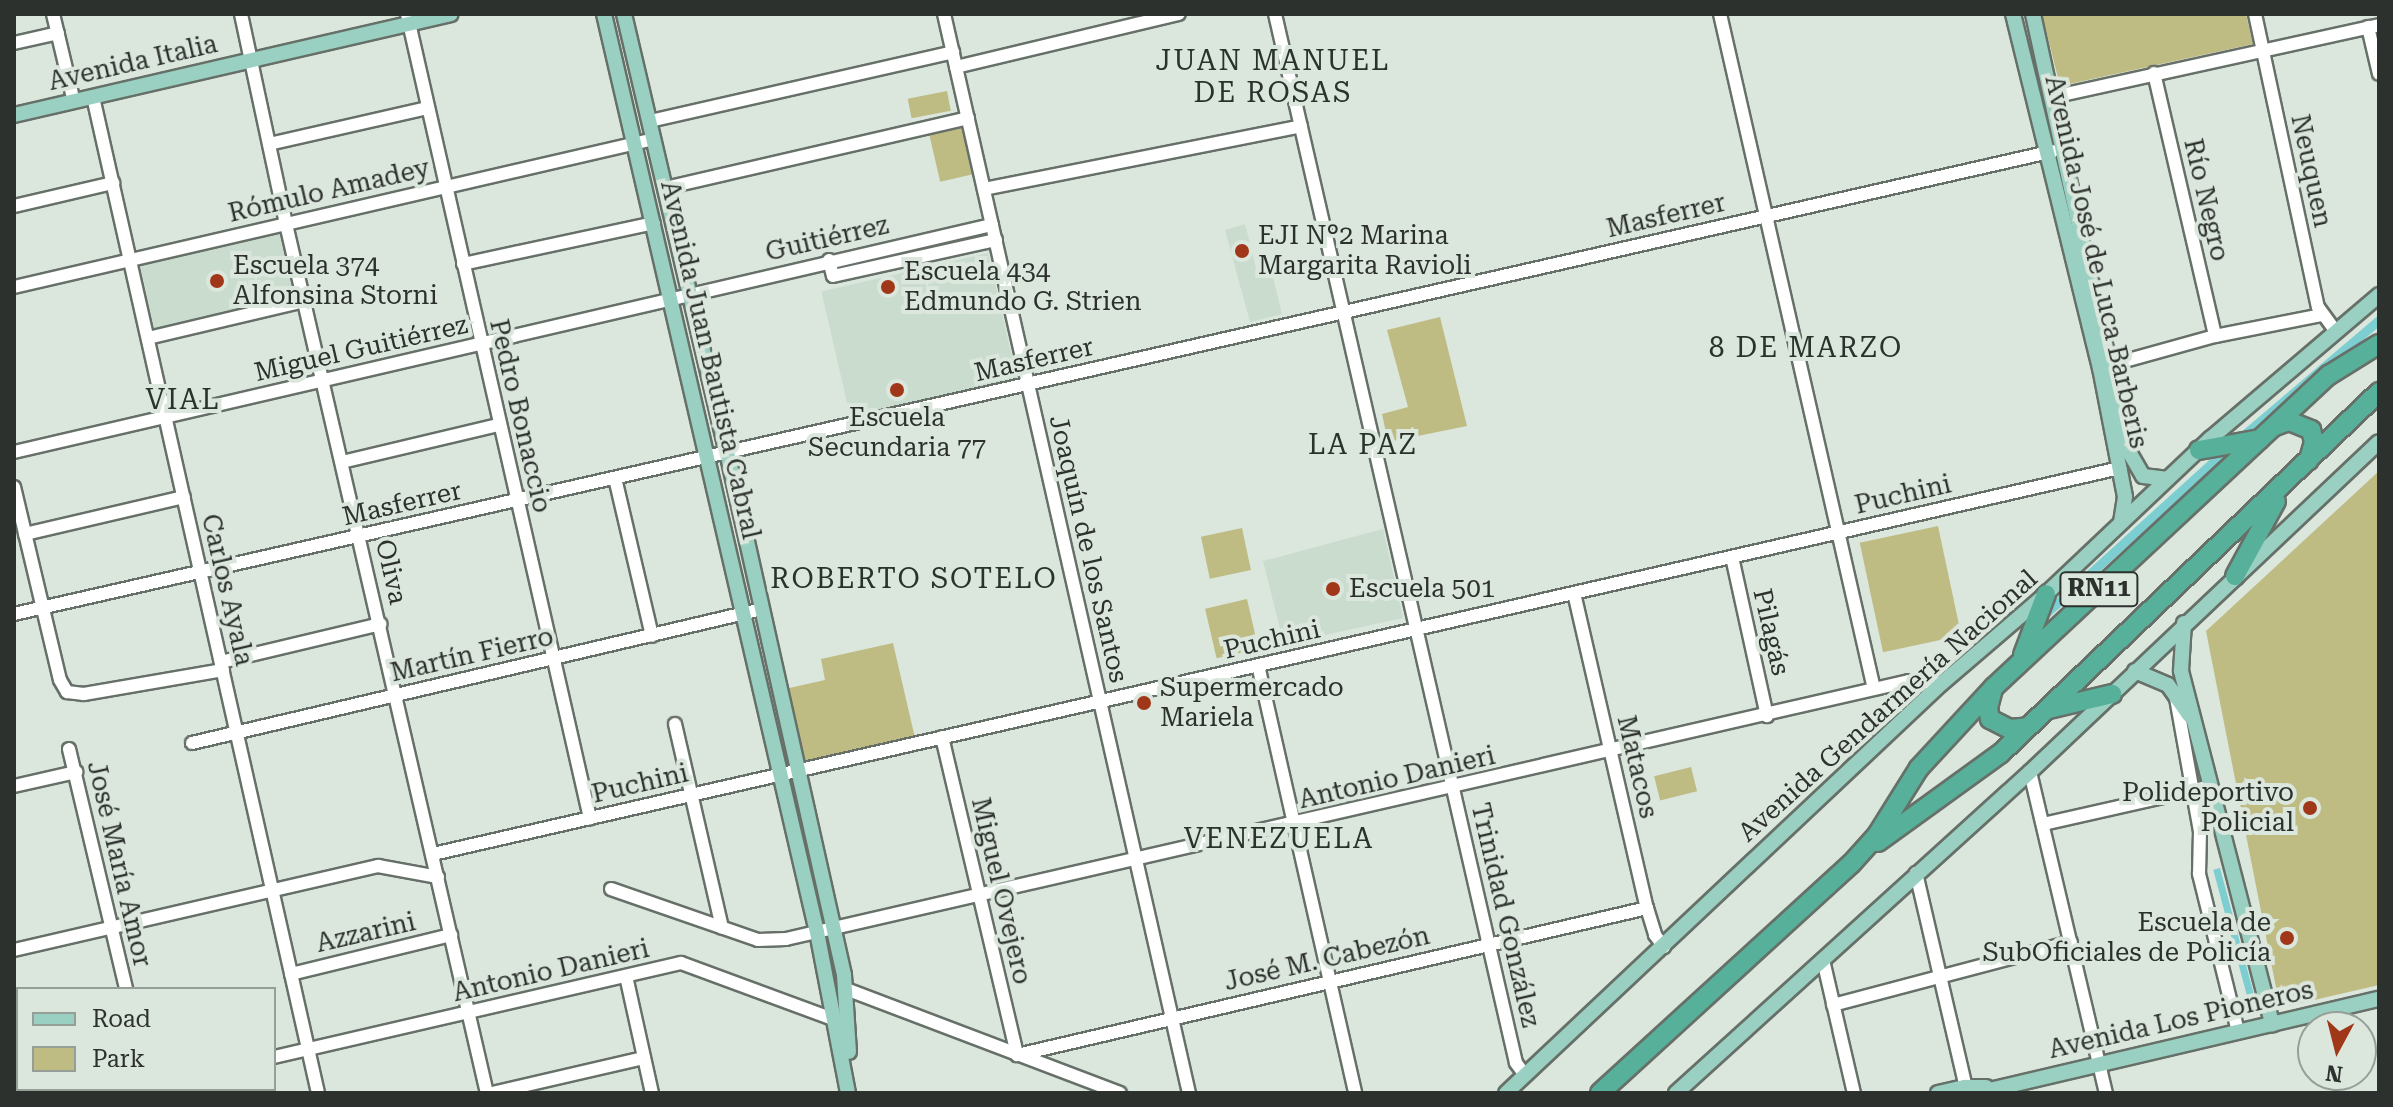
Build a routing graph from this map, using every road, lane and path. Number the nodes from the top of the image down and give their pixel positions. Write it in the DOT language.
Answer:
graph roads {
  1 [pos="53,14"];
  2 [pos="241,14"];
  3 [pos="450,14"];
  4 [pos="604,14"];
  5 [pos="624,14"];
  6 [pos="944,14"];
  7 [pos="1179,14"];
  8 [pos="1275,14"];
  9 [pos="1720,14"];
  10 [pos="2013,14"];
  11 [pos="2033,14"];
  12 [pos="2255,14"];
  13 [pos="408,18"];
  14 [pos="2374,26"];
  15 [pos="58,33"];
  16 [pos="14,43"];
  17 [pos="2262,50"];
  18 [pos="953,52"];
  19 [pos="252,60"];
  20 [pos="956,67"];
  21 [pos="2154,73"];
  22 [pos="2379,74"];
  23 [pos="93,97"];
  24 [pos="2052,97"];
  25 [pos="74,102"];
  26 [pos="428,108"];
  27 [pos="14,115"];
  28 [pos="968,118"];
  29 [pos="650,121"];
  30 [pos="1301,126"];
  31 [pos="654,139"];
  32 [pos="636,143"];
  33 [pos="269,144"];
  34 [pos="2064,148"];
  35 [pos="2045,153"];
  36 [pos="113,183"];
  37 [pos="444,187"];
  38 [pos="665,188"];
  39 [pos="984,189"];
  40 [pos="14,206"];
  41 [pos="1766,216"];
  42 [pos="654,223"];
  43 [pos="286,224"];
  44 [pos="992,225"];
  45 [pos="996,240"];
  46 [pos="130,260"];
  47 [pos="829,260"];
  48 [pos="463,264"];
  49 [pos="14,287"];
  50 [pos="690,294"];
  51 [pos="2379,295"];
  52 [pos="671,298"];
  53 [pos="304,301"];
  54 [pos="1344,312"];
  55 [pos="2321,315"];
  56 [pos="2336,332"];
  57 [pos="2215,336"];
  58 [pos="148,338"];
  59 [pos="480,344"];
  60 [pos="2379,344"];
  61 [pos="2105,366"];
  62 [pos="323,382"];
  63 [pos="1028,384"];
  64 [pos="2379,392"];
  65 [pos="165,417"];
  66 [pos="499,425"];
  67 [pos="2267,433"];
  68 [pos="2379,442"];
  69 [pos="2199,450"];
  70 [pos="14,452"];
  71 [pos="727,452"];
  72 [pos="708,457"];
  73 [pos="342,462"];
  74 [pos="2308,462"];
  75 [pos="2120,468"];
  76 [pos="615,478"];
  77 [pos="2166,479"];
  78 [pos="2284,485"];
  79 [pos="14,487"];
  80 [pos="184,497"];
  81 [pos="517,500"];
  82 [pos="2121,522"];
  83 [pos="1838,533"];
  84 [pos="25,534"];
  85 [pos="361,535"];
  86 [pos="1732,557"];
  87 [pos="200,572"];
  88 [pos="2235,576"];
  89 [pos="1574,593"];
  90 [pos="2046,594"];
  91 [pos="43,608"];
  92 [pos="762,609"];
  93 [pos="14,614"];
  94 [pos="744,614"];
  95 [pos="2185,623"];
  96 [pos="381,624"];
  97 [pos="1415,630"];
  98 [pos="652,636"];
  99 [pos="552,658"];
  100 [pos="2021,662"];
  101 [pos="1258,665"];
  102 [pos="222,666"];
  103 [pos="2135,671"];
  104 [pos="1941,684"];
  105 [pos="1994,687"];
  106 [pos="1874,689"];
  107 [pos="2112,694"];
  108 [pos="397,696"];
  109 [pos="2176,696"];
  110 [pos="1100,701"];
  111 [pos="2046,710"];
  112 [pos="1767,716"];
  113 [pos="2194,721"];
  114 [pos="675,724"];
  115 [pos="2028,727"];
  116 [pos="237,733"];
  117 [pos="942,737"];
  118 [pos="192,743"];
  119 [pos="69,749"];
  120 [pos="1611,751"];
  121 [pos="797,770"];
  122 [pos="76,772"];
  123 [pos="2030,772"];
  124 [pos="780,775"];
  125 [pos="14,786"];
  126 [pos="2211,786"];
  127 [pos="1453,787"];
  128 [pos="2193,790"];
  129 [pos="690,795"];
  130 [pos="590,818"];
  131 [pos="1294,824"];
  132 [pos="2043,824"];
  133 [pos="433,854"];
  134 [pos="1136,860"];
  135 [pos="1851,864"];
  136 [pos="1916,873"];
  137 [pos="438,877"];
  138 [pos="611,889"];
  139 [pos="272,891"];
  140 [pos="979,895"];
  141 [pos="1647,908"];
  142 [pos="112,928"];
  143 [pos="722,928"];
  144 [pos="833,928"];
  145 [pos="817,932"];
  146 [pos="451,935"];
  147 [pos="2071,942"];
  148 [pos="1490,946"];
  149 [pos="1664,947"];
  150 [pos="14,950"];
  151 [pos="1823,960"];
  152 [pos="291,974"];
  153 [pos="626,976"];
  154 [pos="1940,976"];
  155 [pos="1329,981"];
  156 [pos="126,987"];
  157 [pos="846,989"];
  158 [pos="2379,999"];
  159 [pos="1833,1005"];
  160 [pos="468,1012"];
  161 [pos="1172,1018"];
  162 [pos="833,1019"];
  163 [pos="2272,1024"];
  164 [pos="2238,1032"];
  165 [pos="308,1049"];
  166 [pos="1017,1055"];
  167 [pos="276,1057"];
  168 [pos="644,1058"];
  169 [pos="2099,1063"];
  170 [pos="1525,1075"];
  171 [pos="1970,1091"];
  172 [pos="851,1092"];
  173 [pos="318,1093"];
  174 [pos="489,1093"];
  175 [pos="652,1093"];
  176 [pos="1120,1093"];
  177 [pos="1189,1093"];
  178 [pos="1355,1093"];
  179 [pos="1506,1093"];
  180 [pos="1600,1093"];
  181 [pos="1676,1093"];
  182 [pos="1854,1093"];
  183 [pos="1938,1093"];
  184 [pos="2106,1093"];
  1 -- 15 [label="street"];
  2 -- 19 [label="street, Oliva"];
  3 -- 13 [label="main road, Avenida Italia"];
  4 -- 32 [label="main road, Avenida Juan Bautista Cabral"];
  5 -- 29 [label="main road, Avenida Juan Bautista Cabral"];
  6 -- 18 [label="street, Joaquín de los Santos"];
  7 -- 20 [label="street"];
  8 -- 30 [label="street, Trinidad González"];
  9 -- 41 [label="street"];
  10 -- 35 [label="main road, Avenida José de Luca Barberis"];
  11 -- 24 [label="main road, Avenida José de Luca Barberis"];
  12 -- 17 [label="street, Neuquen"];
  13 -- 19 [label="main road, Avenida Italia"];
  13 -- 26 [label="street, Pedro Bonaccio"];
  14 -- 17 [label="street"];
  14 -- 22 [label="street"];
  15 -- 16 [label="street"];
  15 -- 25 [label="street"];
  17 -- 21 [label="street"];
  17 -- 55 [label="street, Neuquen"];
  18 -- 20 [label="street, Joaquín de los Santos"];
  18 -- 29 [label="street"];
  19 -- 23 [label="main road, Avenida Italia"];
  19 -- 33 [label="street, Oliva"];
  20 -- 28 [label="street, Joaquín de los Santos"];
  21 -- 24 [label="street"];
  21 -- 57 [label="street, Río Negro"];
  23 -- 25 [label="main road, Avenida Italia"];
  23 -- 36 [label="street, Carlos Ayala"];
  24 -- 34 [label="main road, Avenida José de Luca Barberis"];
  25 -- 27 [label="main road, Avenida Italia"];
  26 -- 33 [label="street"];
  26 -- 37 [label="street, Pedro Bonaccio"];
  28 -- 38 [label="street"];
  28 -- 39 [label="street, Joaquín de los Santos"];
  29 -- 31 [label="main road, Avenida Juan Bautista Cabral"];
  30 -- 39 [label="street"];
  30 -- 54 [label="street, Trinidad González"];
  31 -- 32 [label="street, Rómulo Amadey"];
  31 -- 38 [label="main road, Avenida Juan Bautista Cabral"];
  32 -- 37 [label="street, Rómulo Amadey"];
  32 -- 42 [label="main road, Avenida Juan Bautista Cabral"];
  33 -- 43 [label="street, Oliva"];
  34 -- 35 [label="street, Masferrer"];
  34 -- 61 [label="main road, Avenida José de Luca Barberis"];
  35 -- 41 [label="street, Masferrer"];
  35 -- 61 [label="main road, Avenida José de Luca Barberis"];
  36 -- 40 [label="street"];
  36 -- 46 [label="street, Carlos Ayala"];
  37 -- 43 [label="street, Rómulo Amadey"];
  37 -- 48 [label="street, Pedro Bonaccio"];
  38 -- 50 [label="main road, Avenida Juan Bautista Cabral"];
  39 -- 44 [label="street, Joaquín de los Santos"];
  41 -- 54 [label="street, Masferrer"];
  41 -- 83 [label="street"];
  42 -- 48 [label="street"];
  42 -- 52 [label="main road, Avenida Juan Bautista Cabral"];
  43 -- 46 [label="street, Rómulo Amadey"];
  43 -- 53 [label="street, Oliva"];
  44 -- 45 [label="street, Joaquín de los Santos"];
  44 -- 47 [label="street, Guitiérrez"];
  45 -- 47 [label="street"];
  45 -- 63 [label="street, Joaquín de los Santos"];
  46 -- 49 [label="street, Rómulo Amadey"];
  46 -- 58 [label="street, Carlos Ayala"];
  47 -- 50 [label="street, Guitiérrez"];
  48 -- 59 [label="street, Pedro Bonaccio"];
  50 -- 52 [label="street, Guitiérrez"];
  50 -- 71 [label="main road, Avenida Juan Bautista Cabral"];
  51 -- 56 [label="main road, Avenida Gendarmería Nacional"];
  52 -- 59 [label="street, Miguel Guitiérrez"];
  52 -- 72 [label="main road, Avenida Juan Bautista Cabral"];
  53 -- 58 [label="street"];
  53 -- 62 [label="street, Oliva"];
  54 -- 63 [label="street, Masferrer"];
  54 -- 97 [label="street, Trinidad González"];
  55 -- 56 [label="street, Neuquen"];
  55 -- 57 [label="street"];
  56 -- 69 [label="main road, Avenida Gendarmería Nacional"];
  57 -- 61 [label="street"];
  58 -- 65 [label="street, Carlos Ayala"];
  59 -- 62 [label="street, Miguel Guitiérrez"];
  59 -- 66 [label="street, Pedro Bonaccio"];
  60 -- 67 [label="highway, RN11"];
  61 -- 75 [label="main road, Avenida José de Luca Barberis"];
  61 -- 77 [label="main road, Avenida José de Luca Barberis"];
  62 -- 65 [label="street, Miguel Guitiérrez"];
  62 -- 73 [label="street, Oliva"];
  63 -- 71 [label="street, Masferrer"];
  63 -- 110 [label="street, Joaquín de los Santos"];
  64 -- 74 [label="highway, RN11"];
  65 -- 70 [label="street, Miguel Guitiérrez"];
  65 -- 80 [label="street, Carlos Ayala"];
  66 -- 73 [label="street"];
  66 -- 81 [label="street, Pedro Bonaccio"];
  67 -- 69 [label="highway"];
  67 -- 74 [label="highway"];
  67 -- 100 [label="highway, RN11"];
  68 -- 88 [label="main road"];
  69 -- 77 [label="main road, Avenida Gendarmería Nacional"];
  71 -- 72 [label="street, Masferrer"];
  71 -- 92 [label="main road, Avenida Juan Bautista Cabral"];
  72 -- 76 [label="street, Masferrer"];
  72 -- 94 [label="main road, Avenida Juan Bautista Cabral"];
  73 -- 85 [label="street, Oliva"];
  74 -- 78 [label="highway, RN11"];
  75 -- 82 [label="main road, Avenida José de Luca Barberis"];
  75 -- 83 [label="street, Puchini"];
  76 -- 81 [label="street, Masferrer"];
  76 -- 98 [label="street"];
  77 -- 82 [label="main road, Avenida Gendarmería Nacional"];
  78 -- 88 [label="highway"];
  78 -- 111 [label="highway, RN11"];
  79 -- 84 [label="street"];
  80 -- 84 [label="street"];
  80 -- 87 [label="street, Carlos Ayala"];
  81 -- 85 [label="street, Masferrer"];
  81 -- 99 [label="street, Pedro Bonaccio"];
  82 -- 90 [label="main road, Avenida Gendarmería Nacional"];
  83 -- 86 [label="street, Puchini"];
  83 -- 106 [label="street"];
  84 -- 91 [label="street"];
  85 -- 87 [label="street, Masferrer"];
  85 -- 96 [label="street, Oliva"];
  86 -- 89 [label="street, Puchini"];
  86 -- 112 [label="street, Pilagás"];
  87 -- 91 [label="street, Masferrer"];
  87 -- 102 [label="street, Carlos Ayala"];
  88 -- 95 [label="main road"];
  89 -- 97 [label="street, Puchini"];
  89 -- 120 [label="street, Matacos"];
  90 -- 100 [label="highway"];
  90 -- 104 [label="main road, Avenida Gendarmería Nacional"];
  91 -- 93 [label="street, Masferrer"];
  91 -- 102 [label="street"];
  92 -- 94 [label="street, Martín Fierro"];
  92 -- 121 [label="main road, Avenida Juan Bautista Cabral"];
  94 -- 98 [label="street, Martín Fierro"];
  94 -- 124 [label="main road, Avenida Juan Bautista Cabral"];
  95 -- 103 [label="main road"];
  95 -- 113 [label="main road"];
  96 -- 102 [label="street"];
  96 -- 108 [label="street, Oliva"];
  97 -- 101 [label="street, Puchini"];
  97 -- 127 [label="street, Trinidad González"];
  98 -- 99 [label="street, Martín Fierro"];
  99 -- 108 [label="street, Martín Fierro"];
  99 -- 130 [label="street, Pedro Bonaccio"];
  100 -- 105 [label="highway, RN11"];
  101 -- 110 [label="street, Puchini"];
  101 -- 131 [label="street"];
  102 -- 116 [label="street, Carlos Ayala"];
  103 -- 107 [label="main road"];
  103 -- 109 [label="main road"];
  104 -- 106 [label="street, Antonio Danieri"];
  104 -- 149 [label="main road, Avenida Gendarmería Nacional"];
  105 -- 115 [label="highway"];
  105 -- 135 [label="highway, RN11"];
  106 -- 112 [label="street, Antonio Danieri"];
  107 -- 111 [label="highway"];
  107 -- 123 [label="main road"];
  108 -- 116 [label="street, Martín Fierro"];
  108 -- 133 [label="street, Oliva"];
  109 -- 113 [label="main road"];
  109 -- 128 [label="street"];
  110 -- 117 [label="street, Puchini"];
  110 -- 134 [label="street, Joaquín de los Santos"];
  111 -- 115 [label="highway, RN11"];
  112 -- 120 [label="street, Antonio Danieri"];
  113 -- 126 [label="main road"];
  114 -- 129 [label="street"];
  115 -- 135 [label="highway, RN11"];
  116 -- 118 [label="street, Martín Fierro"];
  116 -- 139 [label="street, Carlos Ayala"];
  117 -- 121 [label="street, Puchini"];
  117 -- 140 [label="street, Miguel Ovejero"];
  119 -- 122 [label="street, José María Amor"];
  120 -- 127 [label="street, Antonio Danieri"];
  120 -- 141 [label="street, Matacos"];
  121 -- 124 [label="street, Puchini"];
  121 -- 144 [label="main road, Avenida Juan Bautista Cabral"];
  122 -- 125 [label="street"];
  122 -- 142 [label="street, José María Amor"];
  123 -- 132 [label="street"];
  123 -- 136 [label="main road"];
  124 -- 129 [label="street, Puchini"];
  124 -- 145 [label="main road, Avenida Juan Bautista Cabral"];
  126 -- 128 [label="street"];
  126 -- 163 [label="main road"];
  127 -- 131 [label="street, Antonio Danieri"];
  127 -- 148 [label="street, Trinidad González"];
  128 -- 132 [label="street"];
  128 -- 164 [label="street"];
  129 -- 130 [label="street, Puchini"];
  129 -- 143 [label="street"];
  130 -- 133 [label="street, Puchini"];
  131 -- 134 [label="street, Antonio Danieri"];
  131 -- 155 [label="street"];
  132 -- 147 [label="street"];
  133 -- 137 [label="street, Oliva"];
  134 -- 140 [label="street, Antonio Danieri"];
  134 -- 161 [label="street, Joaquín de los Santos"];
  135 -- 180 [label="highway, RN11"];
  136 -- 151 [label="main road"];
  136 -- 154 [label="street"];
  137 -- 139 [label="street"];
  137 -- 146 [label="street, Oliva"];
  138 -- 143 [label="street, Antonio Danieri"];
  139 -- 142 [label="street"];
  139 -- 152 [label="street, Carlos Ayala"];
  140 -- 144 [label="street, Antonio Danieri"];
  140 -- 166 [label="street, Miguel Ovejero"];
  141 -- 148 [label="street, José M. Cabezón"];
  141 -- 149 [label="street, Matacos"];
  142 -- 150 [label="street"];
  142 -- 156 [label="street, José María Amor"];
  143 -- 145 [label="street, Antonio Danieri"];
  144 -- 145 [label="street, Antonio Danieri"];
  144 -- 157 [label="main road, Avenida Juan Bautista Cabral"];
  145 -- 162 [label="main road, Avenida Juan Bautista Cabral"];
  146 -- 152 [label="street, Azzarini"];
  146 -- 160 [label="street, Oliva"];
  147 -- 154 [label="street"];
  147 -- 169 [label="street"];
  148 -- 155 [label="street, José M. Cabezón"];
  148 -- 170 [label="street, Trinidad González"];
  149 -- 170 [label="main road, Avenida Gendarmería Nacional"];
  151 -- 159 [label="street"];
  151 -- 181 [label="main road"];
  152 -- 165 [label="street, Carlos Ayala"];
  153 -- 160 [label="street, Antonio Danieri"];
  153 -- 162 [label="street, Antonio Danieri"];
  153 -- 168 [label="street"];
  154 -- 159 [label="street"];
  154 -- 171 [label="street"];
  155 -- 161 [label="street, José M. Cabezón"];
  155 -- 178 [label="street"];
  157 -- 166 [label="street"];
  157 -- 172 [label="main road, Avenida Juan Bautista Cabral"];
  158 -- 163 [label="main road, Avenida Los Pioneros"];
  159 -- 182 [label="street"];
  160 -- 165 [label="street, Antonio Danieri"];
  160 -- 174 [label="street, Oliva"];
  161 -- 166 [label="street, José M. Cabezón"];
  161 -- 177 [label="street, Joaquín de los Santos"];
  162 -- 172 [label="main road, Avenida Juan Bautista Cabral"];
  163 -- 164 [label="main road, Avenida Los Pioneros"];
  164 -- 169 [label="main road, Avenida Los Pioneros"];
  165 -- 167 [label="street, Antonio Danieri"];
  165 -- 173 [label="street, Carlos Ayala"];
  166 -- 176 [label="street"];
  168 -- 174 [label="street"];
  168 -- 175 [label="street"];
  169 -- 171 [label="main road, Avenida Los Pioneros"];
  169 -- 184 [label="street"];
  170 -- 179 [label="main road, Avenida Gendarmería Nacional"];
  171 -- 183 [label="main road, Avenida Los Pioneros"];
}
